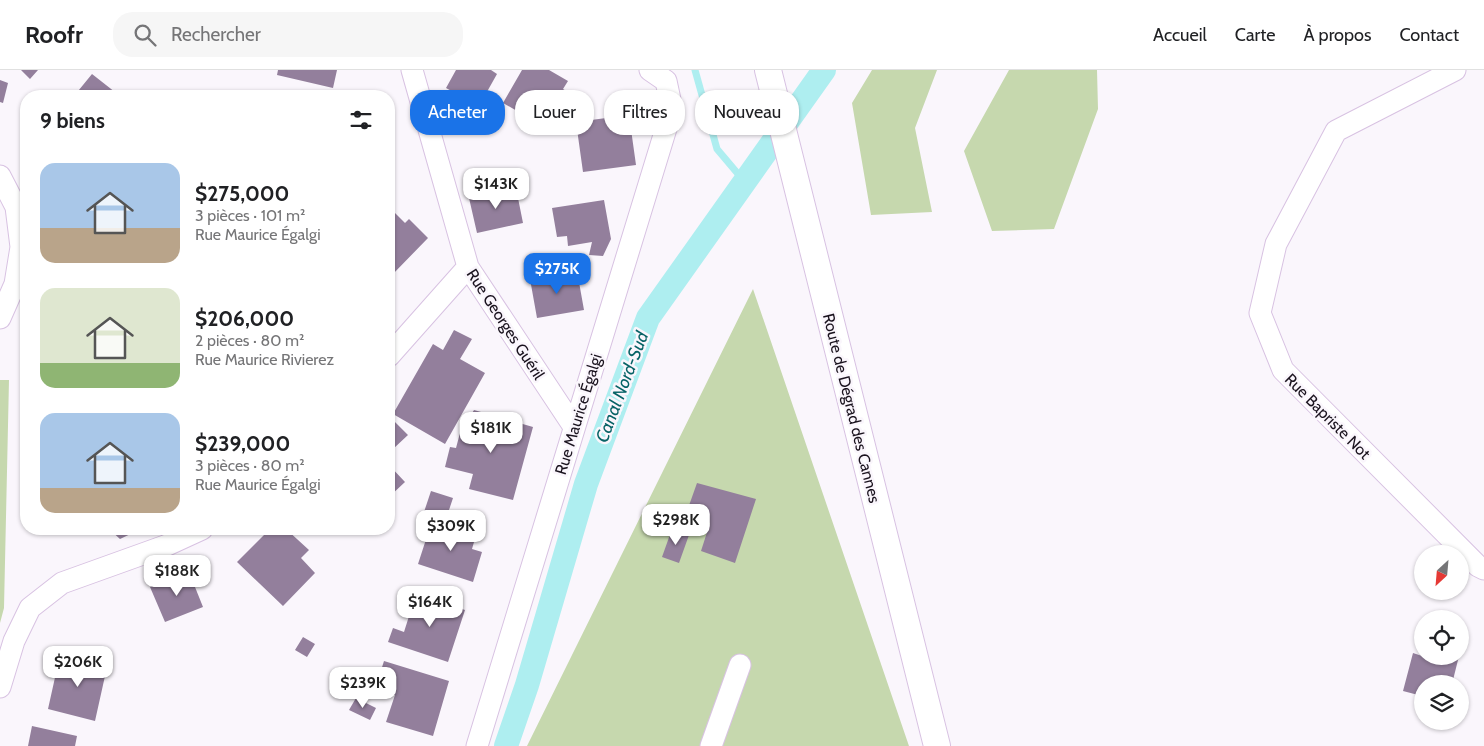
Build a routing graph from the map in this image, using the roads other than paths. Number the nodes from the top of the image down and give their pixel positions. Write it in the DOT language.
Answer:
graph roads {
  1 [pos="412,70"];
  2 [pos="768,70"];
  3 [pos="1455,70"];
  4 [pos="658,75"];
  5 [pos="0,176"];
  6 [pos="20,239"];
  7 [pos="20,253"];
  8 [pos="468,267"];
  9 [pos="0,318"];
  10 [pos="395,349"];
  11 [pos="574,427"];
  12 [pos="189,535"];
  13 [pos="1484,569"];
  14 [pos="740,665"];
  15 [pos="0,687"];
  16 [pos="477,746"];
  17 [pos="711,746"];
  18 [pos="936,746"];
  1 -- 8 [label="street, Rue Georges Guéril"];
  2 -- 18 [label="street, Route de Dégrad des Cannes"];
  3 -- 13 [label="street, Rue Bapriste Not"];
  4 -- 11 [label="street, Rue Maurice Égalgi"];
  5 -- 6 [label="street"];
  7 -- 9 [label="street"];
  8 -- 10 [label="street"];
  8 -- 11 [label="street, Rue Georges Guéril"];
  11 -- 16 [label="street, Rue Maurice Égalgi"];
  12 -- 15 [label="street"];
  14 -- 17 [label="street"];
}
